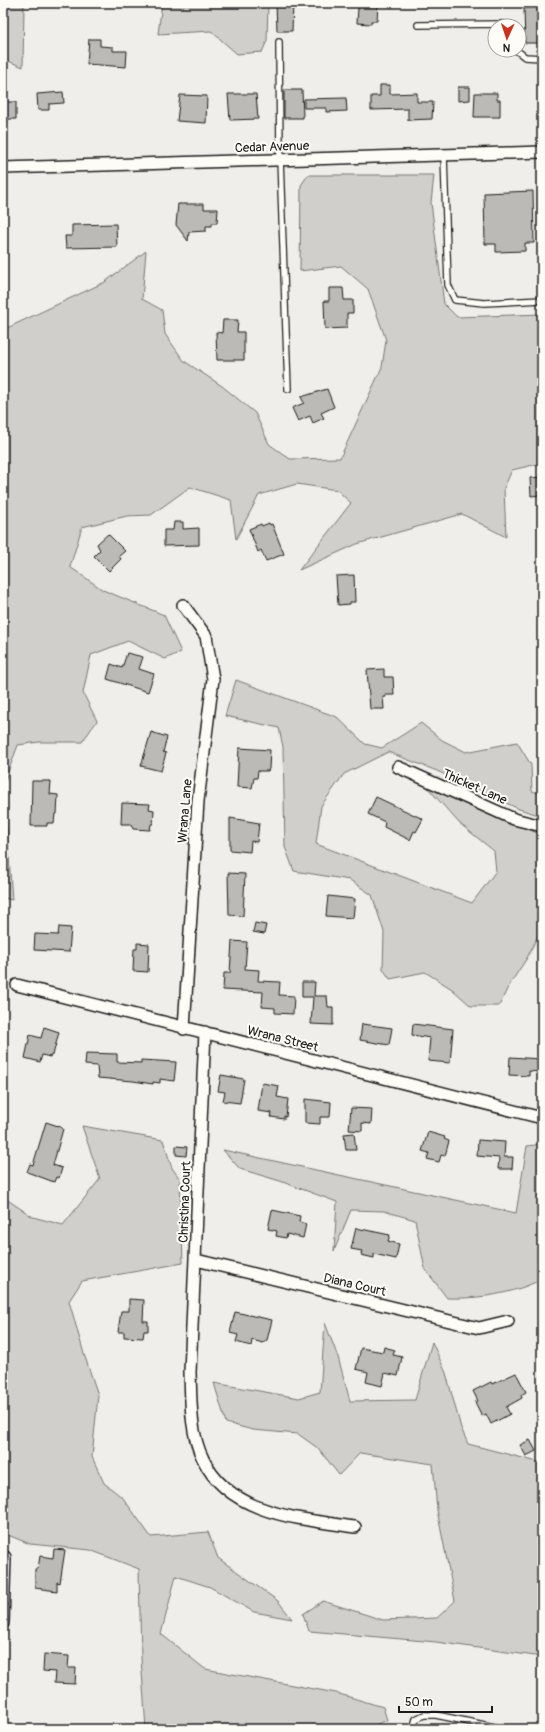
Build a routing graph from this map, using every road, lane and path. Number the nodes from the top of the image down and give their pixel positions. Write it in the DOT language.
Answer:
graph roads {
  1 [pos="487,24"];
  2 [pos="418,25"];
  3 [pos="279,42"];
  4 [pos="527,57"];
  5 [pos="542,58"];
  6 [pos="542,152"];
  7 [pos="444,155"];
  8 [pos="280,160"];
  9 [pos="3,168"];
  10 [pos="542,300"];
  11 [pos="288,389"];
  12 [pos="183,605"];
  13 [pos="398,767"];
  14 [pos="542,826"];
  15 [pos="17,986"];
  16 [pos="184,1029"];
  17 [pos="205,1032"];
  18 [pos="542,1118"];
  19 [pos="196,1260"];
  20 [pos="508,1322"];
  21 [pos="355,1526"];
  22 [pos="5,1557"];
  23 [pos="3,1623"];
  24 [pos="414,1729"];
  25 [pos="504,1729"];
  1 -- 2 [label="lane"];
  3 -- 8 [label="lane"];
  4 -- 5 [label="lane"];
  6 -- 7 [label="street, Cedar Avenue"];
  7 -- 8 [label="street, Cedar Avenue"];
  7 -- 10 [label="lane"];
  8 -- 9 [label="street, Cedar Avenue"];
  8 -- 11 [label="lane"];
  12 -- 16 [label="street, Wrana Lane"];
  13 -- 14 [label="street, Thicket Lane"];
  15 -- 16 [label="street, Wrana Street"];
  16 -- 17 [label="street, Wrana Street"];
  17 -- 18 [label="street, Wrana Street"];
  17 -- 19 [label="street, Christina Court"];
  19 -- 20 [label="street, Diana Court"];
  19 -- 21 [label="street, Christina Court"];
  22 -- 23 [label="street"];
  24 -- 25 [label="lane"];
}
